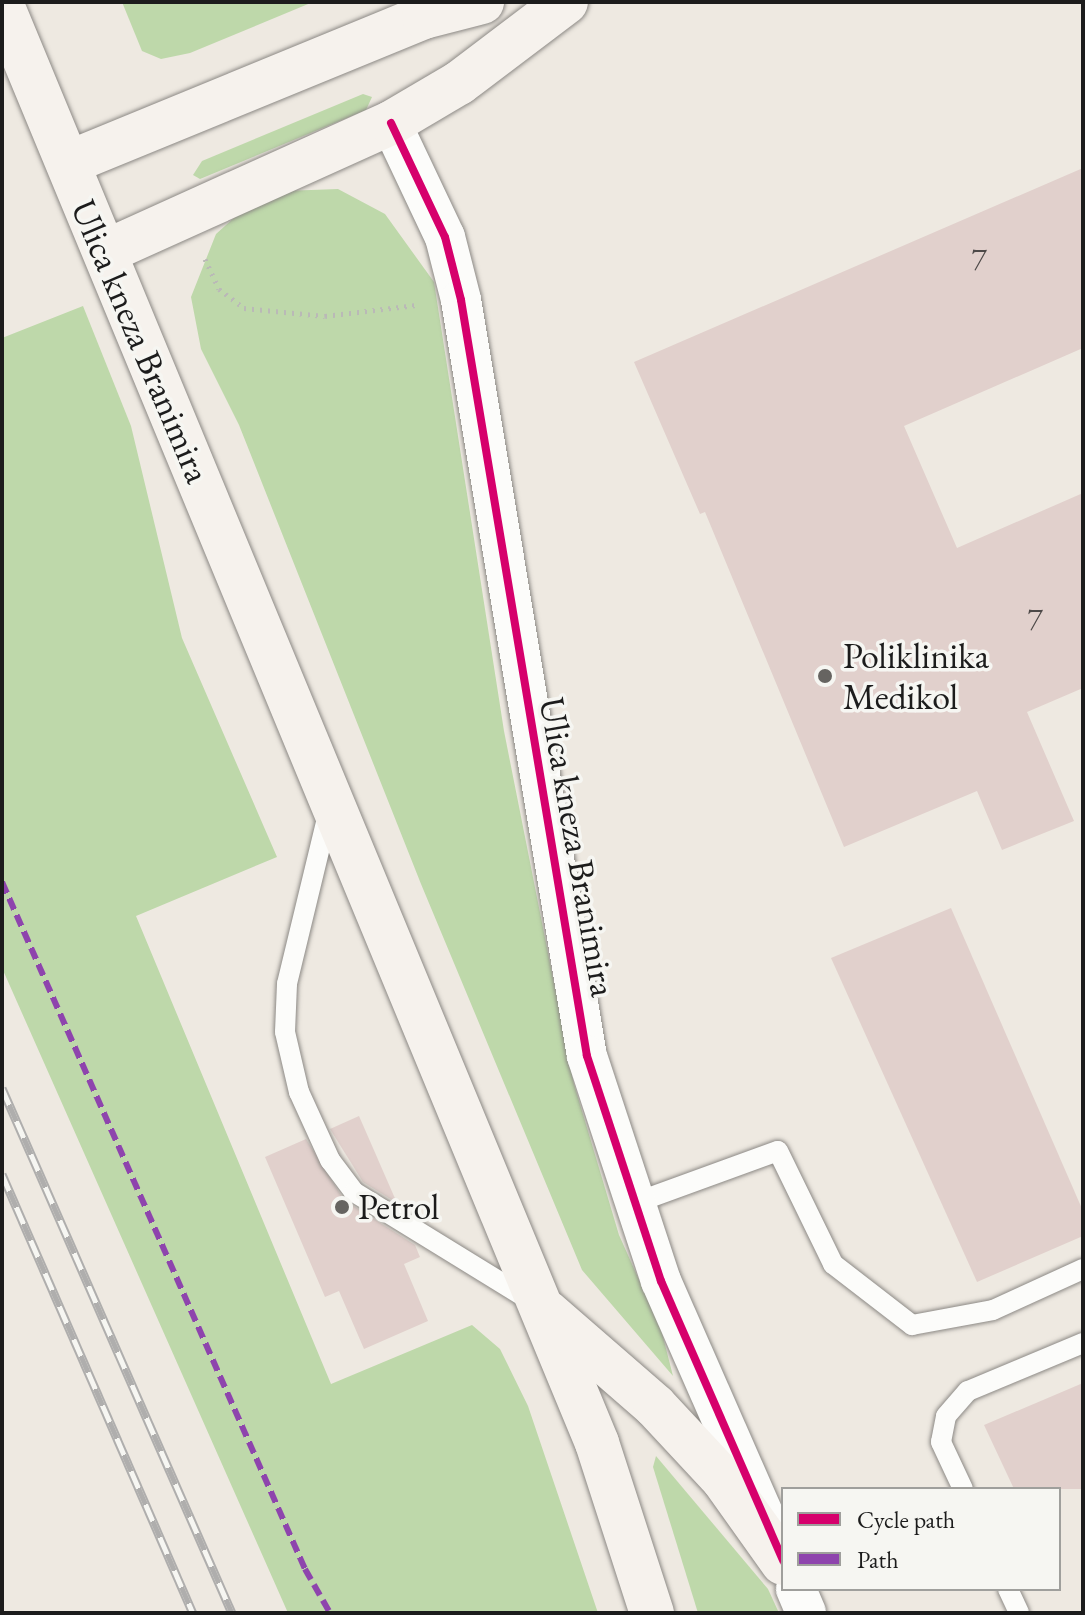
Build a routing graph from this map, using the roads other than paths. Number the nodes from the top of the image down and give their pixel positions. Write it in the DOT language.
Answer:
graph roads {
  1 [pos="482,2"];
  2 [pos="566,2"];
  3 [pos="2,5"];
  4 [pos="391,123"];
  5 [pos="68,163"];
  6 [pos="105,252"];
  7 [pos="332,798"];
  8 [pos="632,1204"];
  9 [pos="1083,1269"];
  10 [pos="542,1308"];
  11 [pos="1083,1343"];
  12 [pos="962,1487"];
  13 [pos="781,1557"];
  14 [pos="781,1559"];
  15 [pos="797,1591"];
  16 [pos="1009,1591"];
  17 [pos="652,1613"];
  18 [pos="806,1613"];
  19 [pos="1019,1613"];
  1 -- 5 [label="main road"];
  2 -- 4 [label="main road"];
  3 -- 5 [label="main road, Ulica kneza Branimira"];
  4 -- 6 [label="main road"];
  4 -- 8 [label="street, Ulica kneza Branimira"];
  5 -- 6 [label="main road, Ulica kneza Branimira"];
  6 -- 7 [label="main road, Ulica kneza Branimira"];
  7 -- 10 [label="main road, Ulica kneza Branimira"];
  7 -- 10 [label="lane"];
  8 -- 9 [label="lane"];
  8 -- 13 [label="street, Ulica kneza Branimira"];
  10 -- 14 [label="main road"];
  10 -- 17 [label="main road, Ulica kneza Branimira"];
  11 -- 12 [label="lane"];
  15 -- 18 [label="street"];
  16 -- 19 [label="lane"];
}
